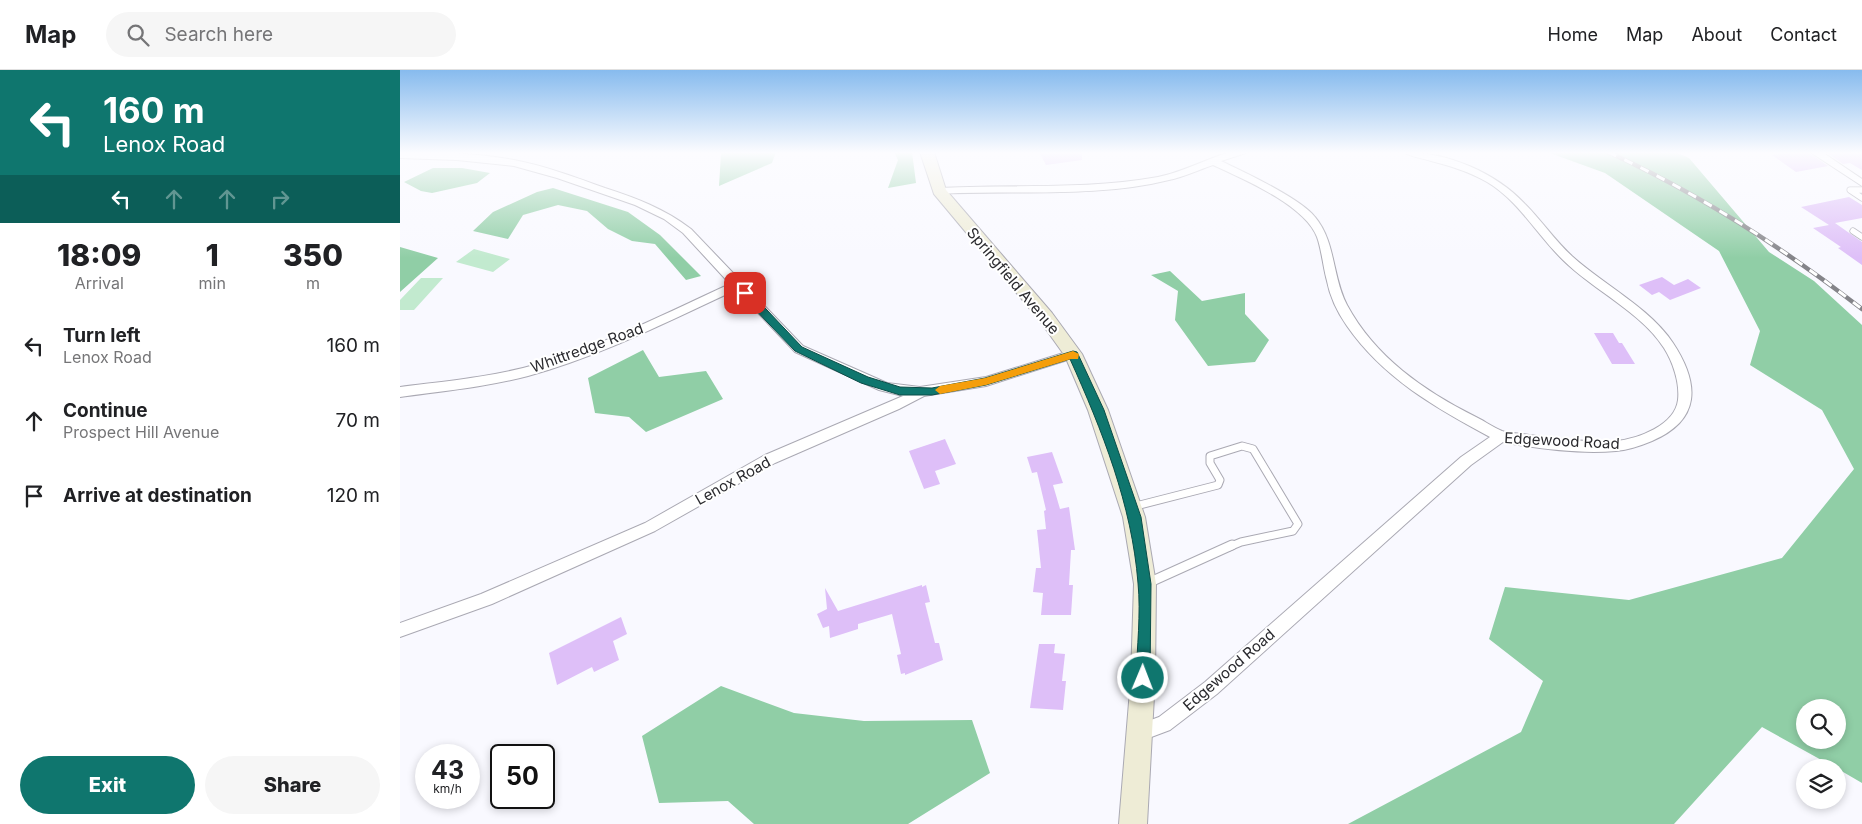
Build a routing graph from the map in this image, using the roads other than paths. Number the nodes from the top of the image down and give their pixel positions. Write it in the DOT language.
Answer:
graph roads {
  1 [pos="594,187"];
  2 [pos="938,187"];
  3 [pos="1016,187"];
  4 [pos="1265,187"];
  5 [pos="1500,187"];
  6 [pos="1862,190"];
  7 [pos="939,191"];
  8 [pos="1862,198"];
  9 [pos="1862,229"];
  10 [pos="1862,237"];
  11 [pos="737,284"];
  12 [pos="1073,354"];
  13 [pos="400,392"];
  14 [pos="921,392"];
  15 [pos="1501,436"];
  16 [pos="1131,507"];
  17 [pos="1145,584"];
  18 [pos="400,630"];
  19 [pos="1138,733"];
  20 [pos="1133,824"];
  1 -- 11 [label="street"];
  2 -- 7 [label="main road, Springfield Avenue"];
  3 -- 7 [label="street"];
  4 -- 15 [label="street"];
  5 -- 15 [label="street, Edgewood Road"];
  6 -- 8 [label="lane"];
  7 -- 12 [label="main road, Springfield Avenue"];
  9 -- 10 [label="lane"];
  11 -- 13 [label="street, Whittredge Road"];
  11 -- 14 [label="street"];
  12 -- 14 [label="street, Lenox Road"];
  12 -- 16 [label="main road, Springfield Avenue"];
  14 -- 18 [label="street, Lenox Road"];
  15 -- 19 [label="street, Edgewood Road"];
  16 -- 17 [label="main road, Springfield Avenue"];
  16 -- 17 [label="lane"];
  17 -- 19 [label="main road, Springfield Avenue"];
  19 -- 20 [label="main road, Springfield Avenue"];
}
